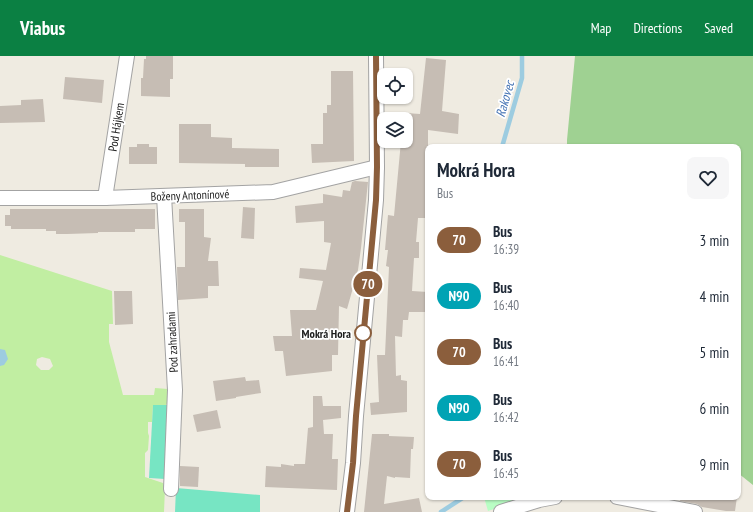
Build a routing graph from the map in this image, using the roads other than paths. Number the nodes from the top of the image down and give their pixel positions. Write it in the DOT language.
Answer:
graph roads {
  1 [pos="127,56"];
  2 [pos="376,56"];
  3 [pos="377,167"];
  4 [pos="164,196"];
  5 [pos="0,198"];
  6 [pos="105,198"];
  7 [pos="171,489"];
  8 [pos="539,500"];
  9 [pos="633,500"];
  10 [pos="347,512"];
  11 [pos="501,512"];
  12 [pos="695,512"];
  1 -- 6 [label="street, Pod Hájkem"];
  2 -- 3 [label="street"];
  3 -- 4 [label="street, Boženy Antonínové"];
  3 -- 10 [label="street"];
  4 -- 6 [label="street, Boženy Antonínové"];
  4 -- 7 [label="street, Pod zahradami"];
  5 -- 6 [label="street, Boženy Antonínové"];
  8 -- 11 [label="street"];
  9 -- 12 [label="street"];
}
